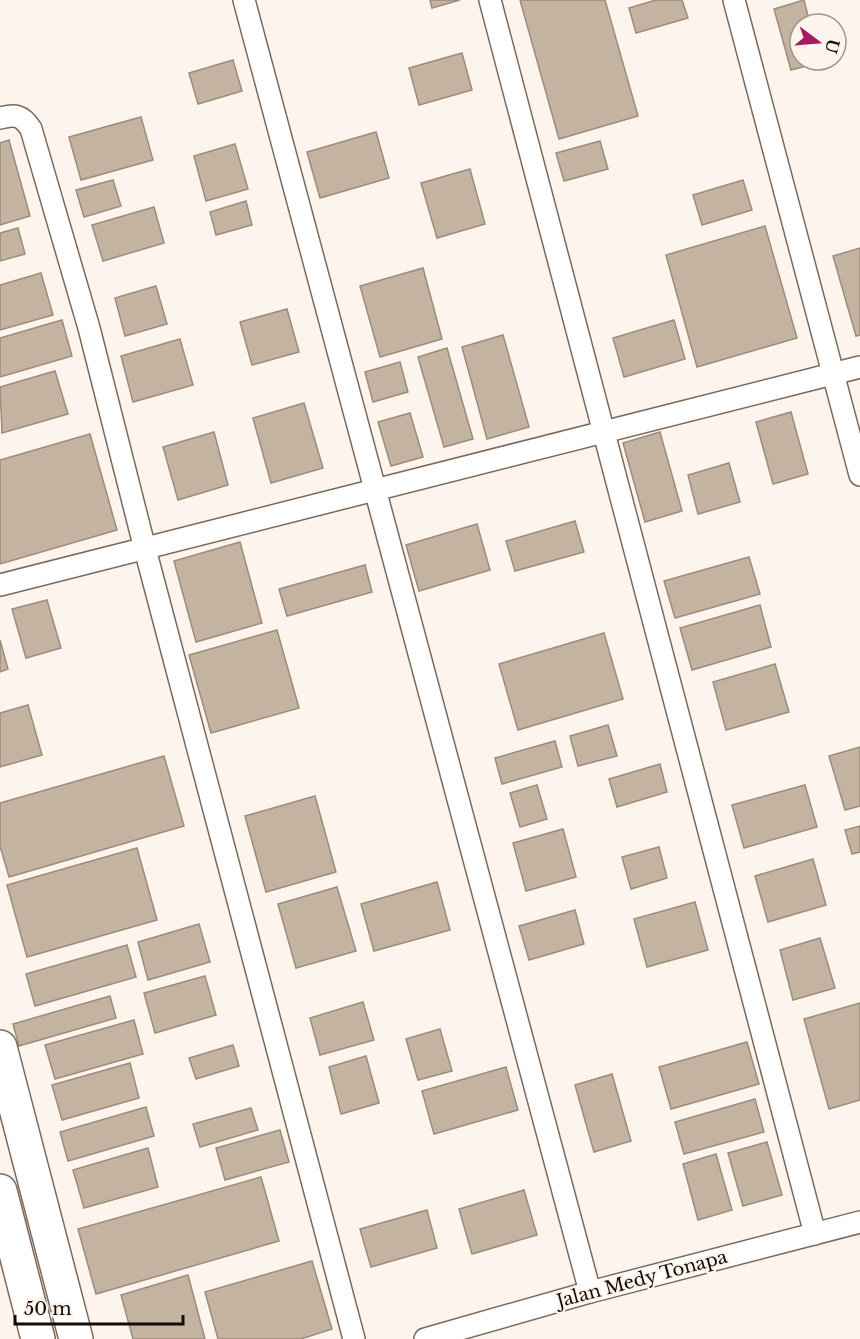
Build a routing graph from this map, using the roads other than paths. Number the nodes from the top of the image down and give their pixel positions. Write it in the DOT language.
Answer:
graph roads {
  1 [pos="243,0"];
  2 [pos="490,0"];
  3 [pos="734,0"];
  4 [pos="0,118"];
  5 [pos="860,367"];
  6 [pos="834,374"];
  7 [pos="604,432"];
  8 [pos="860,475"];
  9 [pos="376,490"];
  10 [pos="145,549"];
  11 [pos="0,585"];
  12 [pos="0,1047"];
  13 [pos="0,1191"];
  14 [pos="860,1222"];
  15 [pos="815,1234"];
  16 [pos="590,1292"];
  17 [pos="38,1339"];
  18 [pos="76,1339"];
  19 [pos="354,1339"];
  20 [pos="425,1339"];
  1 -- 9 [label="street"];
  2 -- 7 [label="street"];
  3 -- 6 [label="street"];
  4 -- 10 [label="street"];
  5 -- 6 [label="street"];
  6 -- 7 [label="street"];
  6 -- 8 [label="street"];
  7 -- 9 [label="street"];
  7 -- 15 [label="street"];
  9 -- 10 [label="street"];
  9 -- 16 [label="street"];
  10 -- 11 [label="street"];
  10 -- 19 [label="street"];
  12 -- 18 [label="highway"];
  13 -- 17 [label="highway"];
  14 -- 15 [label="street, Jalan Medy Tonapa"];
  15 -- 16 [label="street, Jalan Medy Tonapa"];
  16 -- 20 [label="street, Jalan Medy Tonapa"];
}
